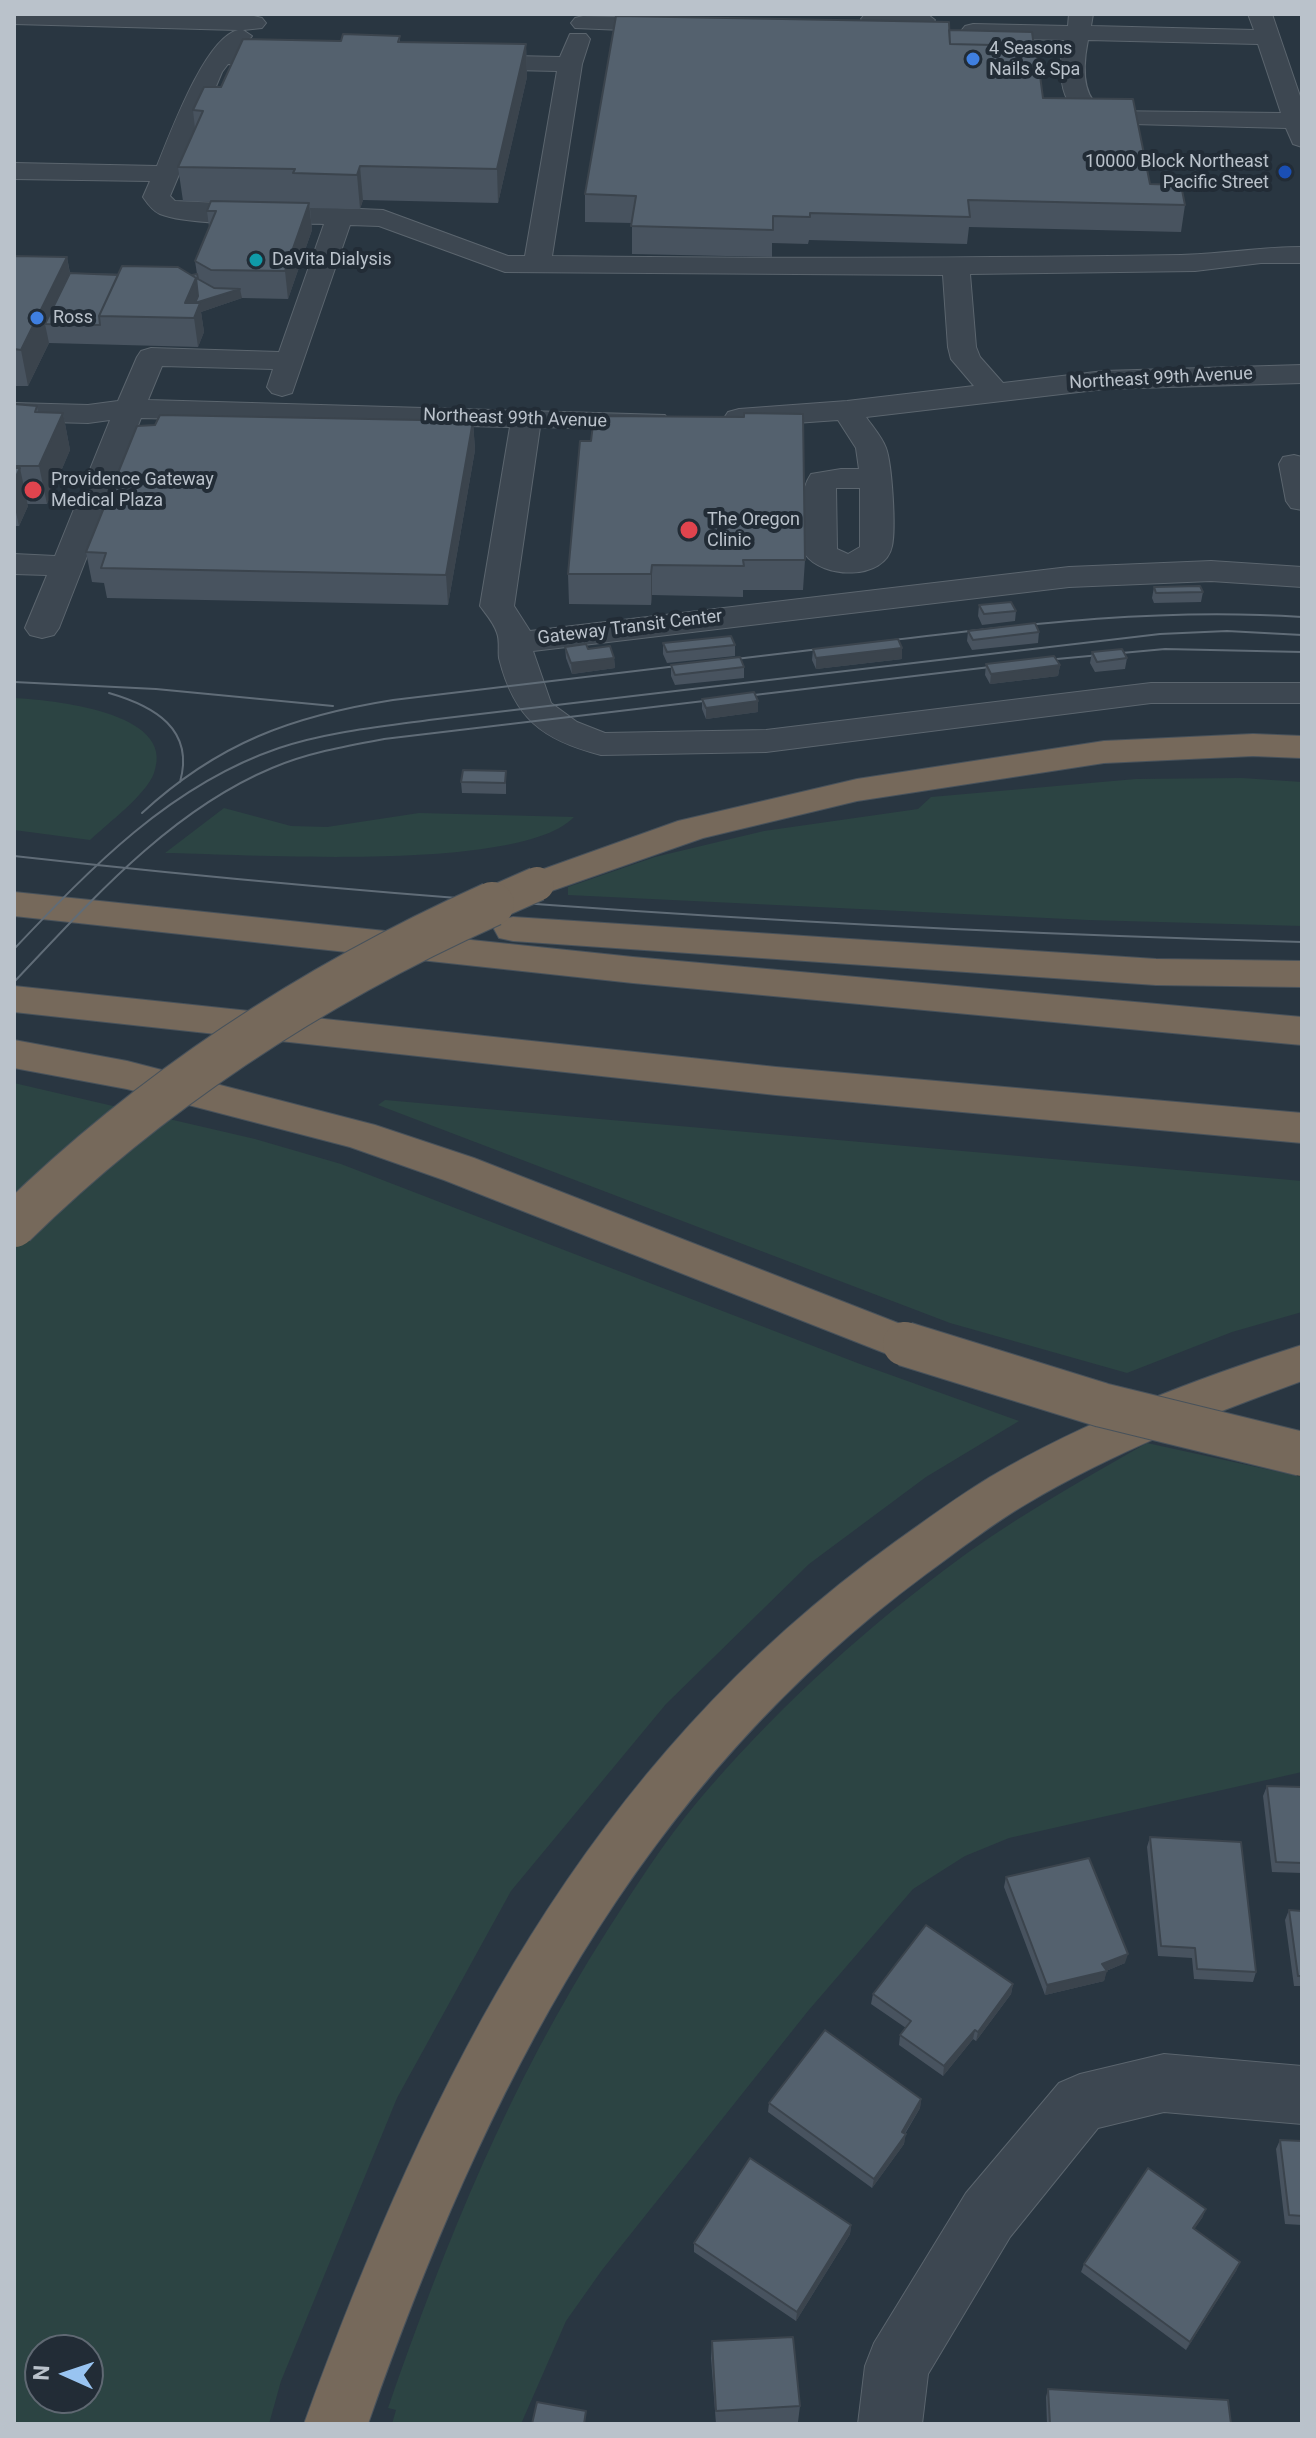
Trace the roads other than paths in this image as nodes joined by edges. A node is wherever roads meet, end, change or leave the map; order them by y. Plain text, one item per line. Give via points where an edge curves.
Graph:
1 (586, 16) edge
2 (14, 17) edge
3 (873, 17) edge
4 (265, 18) edge
5 (933, 24) edge
6 (1079, 24) edge
7 (699, 25) edge
8 (1264, 26) edge
9 (848, 29) edge
10 (218, 57) junction
11 (323, 59) edge
12 (441, 62) edge
13 (570, 64) junction
14 (1299, 130) edge
15 (14, 171) edge
16 (166, 174) junction
17 (340, 215) junction
18 (1302, 255) edge
19 (537, 264) junction
20 (956, 265) junction
21 (291, 361) junction
22 (1302, 374) edge
23 (995, 392) junction
24 (130, 409) junction
25 (847, 410) junction
26 (14, 412) edge
27 (274, 413) junction
28 (706, 419) edge
29 (526, 420) junction
30 (675, 421) edge
31 (876, 479) junction
32 (14, 564) edge
33 (65, 566) junction
34 (1302, 577) edge
35 (42, 628) dead end
36 (513, 635) junction
37 (1302, 693) edge
38 (1302, 747) edge
39 (1302, 764) edge
40 (1014, 765) junction
41 (14, 904) edge
42 (315, 938) junction
43 (1302, 974) edge
44 (14, 999) edge
45 (1302, 1031) edge
46 (14, 1054) edge
47 (1302, 1128) edge
48 (14, 1225) edge
49 (1302, 1363) edge
50 (1302, 1454) edge
51 (1302, 2095) edge
52 (336, 2424) edge
53 (890, 2424) edge

1 - 7 street
1 - 13 street
2 - 4 street
3 - 5 street
4 - 10 street
5 - 6 street
5 - 9 street
6 - 8 street
6 - 14 street via 1073,67 1081,104 1090,113
8 - 14 street
10 - 11 street
10 - 16 street
12 - 13 street
13 - 19 street
15 - 16 street
16 - 17 street via 156,197 176,211
17 - 19 street via 383,218 495,262
17 - 21 street
18 - 20 street via 1195,263
19 - 20 street
20 - 23 street via 962,347
21 - 24 street via 151,357
21 - 27 street
22 - 23 street, Northeast 99th Avenue via 1119,379
23 - 25 street, Northeast 99th Avenue
24 - 26 street, Northeast 99th Avenue
24 - 27 street, Northeast 99th Avenue
24 - 33 street via 110,496
25 - 28 street, Northeast 99th Avenue
25 - 31 street via 871,448
27 - 29 street, Northeast 99th Avenue
29 - 30 street, Northeast 99th Avenue
29 - 36 street via 496,592 497,606
31 - 31 street via 822,481 821,554 832,561 847,565 869,557 876,548
32 - 33 street
33 - 35 street
34 - 36 street, Gateway Transit Center via 1211,571 1069,577
36 - 37 street, Gateway Transit Center via 523,684 535,708 564,730 601,744 766,741 1151,693
38 - 40 highway via 1149,749
39 - 40 highway
40 - 48 highway, bridge via 857,790 691,829 537,884 395,950 241,1041 96,1149
41 - 42 highway
42 - 43 highway via 494,927 1156,972
42 - 45 highway
44 - 47 highway via 776,1081
46 - 50 highway, bridge via 127,1075 360,1135 905,1344 1113,1410
49 - 52 highway via 1131,1426 1010,1489 836,1613 701,1749 587,1891 507,2024 444,2150 365,2339
51 - 53 street via 1164,2083 1080,2103 988,2215 897,2366

